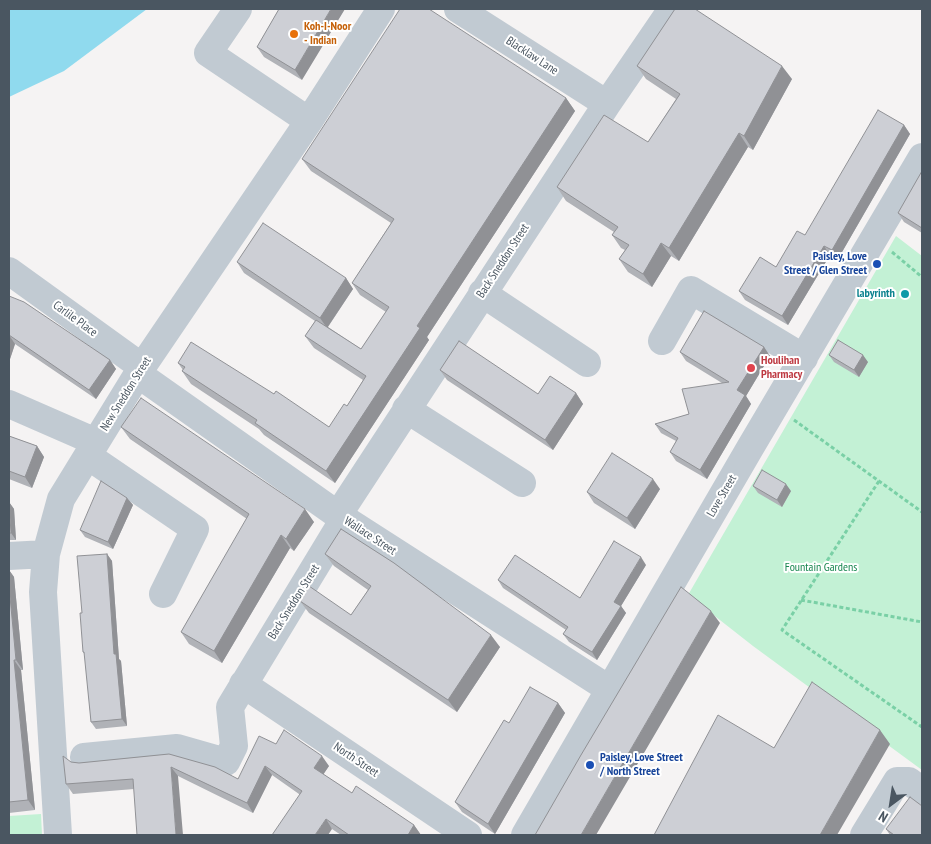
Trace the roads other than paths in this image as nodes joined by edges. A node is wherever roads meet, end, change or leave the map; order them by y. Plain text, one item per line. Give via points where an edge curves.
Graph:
1 (238, 9) edge
2 (381, 9) edge
3 (458, 9) edge
4 (672, 9) edge
5 (607, 104) junction
6 (309, 121) junction
7 (922, 157) edge
8 (9, 271) edge
9 (482, 293) junction
10 (662, 341) dead end
11 (804, 358) junction
12 (587, 363) dead end
13 (140, 370) junction
14 (9, 404) edge
15 (406, 409) junction
16 (92, 449) junction
17 (522, 483) dead end
18 (341, 517) junction
19 (46, 554) junction
20 (9, 556) edge
21 (163, 594) dead end
22 (243, 684) junction
23 (609, 689) junction
24 (84, 757) dead end
25 (922, 791) edge
26 (58, 835) edge
27 (468, 835) edge
28 (525, 835) edge
29 (864, 835) edge

1 - 6 street via 208,53
2 - 6 street, New Sneddon Street
3 - 5 street, Blacklaw Lane
4 - 5 street, Back Sneddon Street
5 - 9 street, Back Sneddon Street
6 - 13 street, New Sneddon Street
7 - 11 street, Love Street
8 - 13 street, Carlile Place
9 - 12 street
9 - 15 street, Back Sneddon Street
10 - 11 street via 691,290
11 - 23 street, Love Street
13 - 16 street, New Sneddon Street
13 - 18 street, Wallace Street
14 - 16 street
15 - 17 street
15 - 18 street, Back Sneddon Street
16 - 19 street, New Sneddon Street via 61,499
16 - 21 street via 195,529
18 - 22 street, Back Sneddon Street
18 - 23 street, Wallace Street
19 - 20 street
19 - 26 street, New Sneddon Street via 43,592
22 - 24 street, Back Sneddon Street via 230,707 234,746 226,762 177,748
22 - 27 street, North Street
23 - 28 street, Love Street
25 - 29 street via 909,781 897,781

